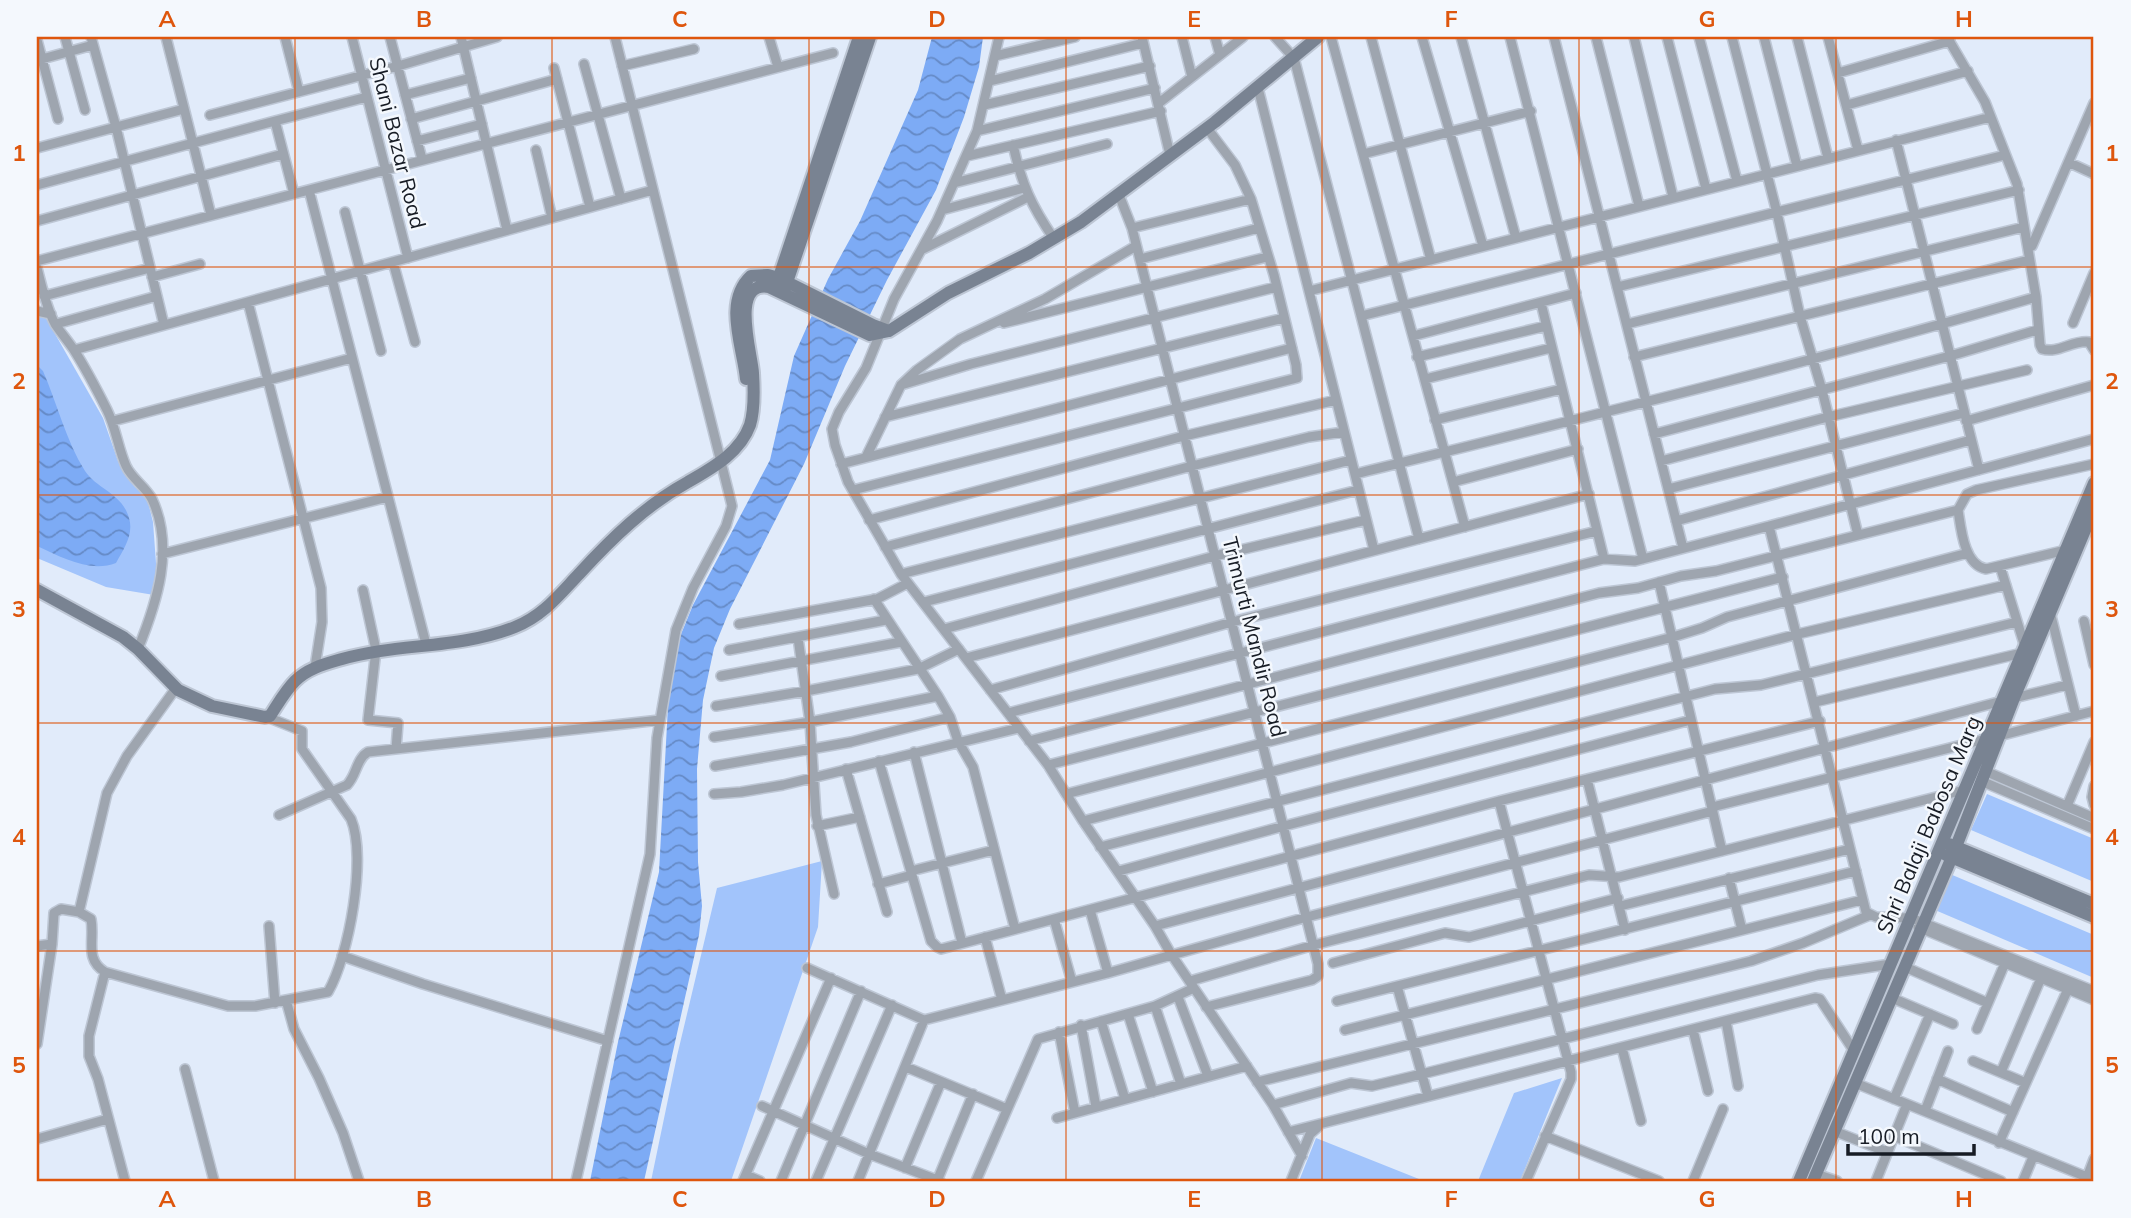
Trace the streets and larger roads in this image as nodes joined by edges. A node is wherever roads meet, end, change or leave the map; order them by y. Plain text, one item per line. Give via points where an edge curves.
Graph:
1 (65, 37) edge
2 (166, 37) edge
3 (285, 37) edge
4 (352, 37) edge
5 (390, 37) edge
6 (498, 37) edge
7 (615, 37) edge
8 (769, 37) edge
9 (859, 37) edge
10 (870, 37) edge
11 (999, 37) edge
12 (1075, 37) edge
13 (1182, 37) edge
14 (1215, 37) edge
15 (1243, 37) edge
16 (1275, 37) edge
17 (1318, 37) edge
18 (1331, 37) edge
19 (1371, 37) edge
20 (1422, 37) edge
21 (1461, 37) edge
22 (1510, 37) edge
23 (1554, 37) edge
24 (1596, 37) edge
25 (1634, 37) edge
26 (1667, 37) edge
27 (1699, 37) edge
28 (1732, 37) edge
29 (1764, 37) edge
30 (1797, 37) edge
31 (1828, 37) edge
32 (1949, 39) edge
33 (37, 40) edge
34 (1143, 40) edge
35 (92, 41) edge
36 (462, 41) edge
37 (694, 49) dead end
38 (69, 52) junction
39 (834, 53) dead end
40 (1220, 55) junction
41 (995, 56) junction
42 (1293, 58) junction
43 (42, 59) junction
44 (584, 64) dead end
45 (398, 66) junction
46 (622, 66) junction
47 (1150, 66) junction
48 (778, 67) junction
49 (554, 68) dead end
50 (1968, 71) junction
51 (1838, 73) junction
52 (362, 75) junction
53 (1192, 77) junction
54 (471, 78) junction
55 (557, 79) junction
56 (990, 81) junction
57 (1155, 88) junction
58 (1258, 88) junction
59 (299, 92) junction
60 (405, 95) junction
61 (367, 97) junction
62 (476, 101) junction
63 (2094, 103) edge
64 (632, 104) junction
65 (984, 105) junction
66 (1847, 105) junction
67 (1160, 107) junction
68 (184, 109) junction
69 (85, 110) dead end
70 (1531, 111) junction
71 (597, 113) junction
72 (210, 115) dead end
73 (1991, 117) junction
74 (58, 119) dead end
75 (411, 119) junction
76 (275, 121) junction
77 (568, 122) junction
78 (1486, 123) junction
79 (482, 124) junction
80 (116, 127) junction
81 (1207, 128) junction
82 (977, 131) junction
83 (1450, 132) junction
84 (1896, 140) junction
85 (417, 141) junction
86 (486, 142) junction
87 (192, 143) junction
88 (1107, 144) dead end
89 (1401, 144) junction
90 (1013, 145) junction
91 (37, 148) edge
92 (536, 150) dead end
93 (1858, 150) junction
94 (283, 154) junction
95 (1363, 154) junction
96 (1170, 155) junction
97 (2005, 155) junction
98 (967, 156) junction
99 (1828, 158) junction
100 (422, 159) junction
101 (124, 161) junction
102 (2070, 163) junction
103 (1797, 166) junction
104 (1018, 167) junction
105 (386, 169) junction
106 (1767, 174) junction
107 (2094, 174) edge
108 (201, 176) junction
109 (1907, 180) junction
110 (1737, 181) junction
111 (954, 183) junction
112 (37, 185) edge
113 (1706, 189) junction
114 (309, 190) junction
115 (653, 190) junction
116 (2019, 190) junction
117 (1026, 193) junction
118 (133, 194) junction
119 (294, 194) junction
120 (1119, 195) junction
121 (1673, 197) junction
122 (621, 199) junction
123 (1251, 199) junction
124 (1639, 206) junction
125 (590, 207) junction
126 (942, 210) junction
127 (345, 212) dead end
128 (1777, 213) junction
129 (1916, 214) junction
130 (211, 215) junction
131 (1599, 217) junction
132 (552, 218) junction
133 (37, 221) edge
134 (1559, 227) junction
135 (2024, 227) junction
136 (1132, 228) junction
137 (1259, 228) junction
138 (506, 230) junction
139 (142, 233) junction
140 (1516, 238) junction
141 (1054, 239) junction
142 (1784, 245) junction
143 (1136, 246) junction
144 (1483, 246) junction
145 (2032, 246) dead end
146 (922, 249) junction
147 (1924, 251) junction
148 (1609, 255) junction
149 (1267, 257) junction
150 (408, 258) junction
151 (1140, 259) junction
152 (1431, 260) junction
153 (2029, 260) junction
154 (37, 261) edge
155 (393, 262) junction
156 (200, 264) dead end
157 (1569, 265) junction
158 (37, 268) edge
159 (1394, 269) junction
160 (360, 271) junction
161 (151, 272) junction
162 (2094, 273) edge
163 (332, 279) junction
164 (1352, 280) junction
165 (1792, 282) junction
166 (1932, 283) junction
167 (781, 286) junction
168 (1276, 287) junction
169 (1617, 287) junction
170 (1147, 288) junction
171 (1309, 291) junction
172 (1576, 293) junction
173 (44, 296) junction
174 (157, 296) junction
175 (2036, 297) junction
176 (248, 302) junction
177 (1541, 303) junction
178 (1404, 305) junction
179 (37, 311) edge
180 (51, 314) junction
181 (1361, 316) junction
182 (1800, 316) junction
183 (1284, 318) junction
184 (1155, 319) junction
185 (2073, 323) dead end
186 (56, 324) junction
187 (1627, 324) junction
188 (164, 325) junction
189 (1942, 325) junction
190 (1546, 326) junction
191 (979, 329) junction
192 (2037, 330) junction
193 (879, 331) junction
194 (1413, 336) junction
195 (415, 342) dead end
196 (1162, 348) junction
197 (1292, 348) junction
198 (1551, 348) junction
199 (74, 350) junction
200 (2094, 350) edge
201 (381, 351) dead end
202 (1950, 356) junction
203 (1418, 357) junction
204 (1634, 357) junction
205 (352, 358) junction
206 (1812, 359) junction
207 (2027, 370) dead end
208 (268, 379) junction
209 (1170, 379) junction
210 (1425, 379) junction
211 (901, 385) junction
212 (2094, 385) edge
213 (1958, 386) junction
214 (1562, 390) junction
215 (1822, 390) junction
216 (1336, 400) junction
217 (1646, 403) junction
218 (1178, 410) junction
219 (1606, 412) junction
220 (885, 417) junction
221 (1828, 417) junction
222 (1965, 417) junction
223 (1435, 419) junction
224 (113, 421) junction
225 (1570, 421) junction
226 (1344, 432) junction
227 (1654, 434) junction
228 (1184, 436) junction
229 (2094, 439) edge
230 (1971, 440) junction
231 (1835, 446) junction
232 (1578, 449) junction
233 (1444, 452) junction
234 (866, 457) junction
235 (1351, 460) junction
236 (1661, 461) junction
237 (721, 462) junction
238 (1400, 463) junction
239 (841, 464) junction
240 (2094, 464) edge
241 (1192, 466) junction
242 (1979, 470) junction
243 (1354, 474) junction
244 (1843, 476) junction
245 (1453, 482) junction
246 (2094, 483) edge
247 (1668, 489) junction
248 (853, 490) junction
249 (1358, 490) junction
250 (1589, 494) junction
251 (388, 498) junction
252 (1200, 498) junction
253 (1850, 504) junction
254 (2094, 509) edge
255 (1958, 510) junction
256 (305, 518) junction
257 (869, 520) junction
258 (1366, 520) junction
259 (1676, 521) junction
260 (1769, 526) junction
261 (1208, 527) junction
262 (1465, 527) junction
263 (1597, 531) junction
264 (1858, 535) junction
265 (1419, 538) junction
266 (885, 547) junction
267 (1683, 548) junction
268 (2066, 550) junction
269 (1374, 551) junction
270 (1968, 553) junction
271 (162, 554) junction
272 (1777, 555) junction
273 (1215, 556) junction
274 (1604, 559) junction
275 (1643, 559) junction
276 (2000, 566) junction
277 (901, 574) junction
278 (1783, 577) junction
279 (1659, 582) junction
280 (908, 583) junction
281 (2006, 584) junction
282 (37, 590) edge
283 (363, 590) dead end
284 (1224, 590) junction
285 (874, 599) junction
286 (1788, 600) junction
287 (924, 602) junction
288 (1666, 607) junction
289 (2050, 612) junction
290 (886, 620) junction
291 (2084, 621) dead end
292 (1232, 622) junction
293 (2017, 622) junction
294 (739, 624) dead end
295 (944, 629) junction
296 (1798, 634) junction
297 (1673, 636) junction
298 (798, 638) junction
299 (901, 642) junction
300 (426, 645) junction
301 (138, 649) junction
302 (959, 649) junction
303 (376, 650) junction
304 (729, 650) dead end
305 (2024, 650) junction
306 (1240, 652) junction
307 (965, 658) junction
308 (802, 661) junction
309 (2094, 665) edge
310 (1681, 666) junction
311 (315, 667) junction
312 (918, 668) junction
313 (1807, 674) junction
314 (721, 676) dead end
315 (1247, 682) junction
316 (2067, 685) junction
317 (176, 688) junction
318 (990, 690) junction
319 (806, 691) junction
320 (938, 696) junction
321 (1686, 697) junction
322 (2008, 700) junction
323 (1815, 702) junction
324 (716, 706) dead end
325 (2094, 711) edge
326 (1008, 713) junction
327 (1255, 713) junction
328 (2076, 716) junction
329 (267, 717) junction
330 (950, 717) junction
331 (660, 720) junction
332 (1691, 720) junction
333 (1820, 721) junction
334 (810, 722) junction
335 (1020, 727) junction
336 (714, 737) dead end
337 (1992, 738) junction
338 (958, 741) junction
339 (1030, 741) junction
340 (2094, 742) edge
341 (1263, 744) junction
342 (1826, 747) junction
343 (396, 749) junction
344 (812, 750) junction
345 (914, 752) junction
346 (1699, 753) junction
347 (879, 761) junction
348 (1048, 765) junction
349 (715, 766) dead end
350 (846, 769) junction
351 (1270, 772) junction
352 (1833, 776) junction
353 (1983, 776) junction
354 (814, 778) junction
355 (1587, 779) junction
356 (1705, 780) junction
357 (2094, 786) edge
358 (1964, 790) junction
359 (331, 793) junction
360 (714, 794) dead end
361 (1066, 794) junction
362 (1278, 801) junction
363 (1499, 801) junction
364 (2094, 805) edge
365 (2067, 806) junction
366 (1594, 808) junction
367 (1713, 809) junction
368 (279, 815) dead end
369 (860, 817) junction
370 (2094, 818) edge
371 (1844, 820) junction
372 (1083, 821) junction
373 (1284, 825) junction
374 (817, 826) junction
375 (2094, 829) edge
376 (1508, 831) junction
377 (1602, 840) junction
378 (1100, 846) junction
379 (1940, 847) junction
380 (1850, 849) junction
381 (994, 850) junction
382 (1723, 851) junction
383 (1954, 852) junction
384 (1292, 855) junction
385 (943, 863) junction
386 (1516, 863) junction
387 (1119, 871) junction
388 (1856, 871) junction
389 (912, 873) junction
390 (1612, 877) junction
391 (1729, 878) junction
392 (878, 884) junction
393 (1299, 887) junction
394 (1524, 891) junction
395 (834, 894) dead end
396 (1136, 898) junction
397 (1862, 900) junction
398 (1619, 902) junction
399 (1735, 902) junction
400 (2094, 904) edge
401 (1090, 910) junction
402 (79, 912) junction
403 (887, 912) dead end
404 (1870, 915) junction
405 (1307, 917) junction
406 (2094, 917) edge
407 (1054, 919) junction
408 (1908, 920) junction
409 (1532, 921) junction
410 (269, 926) dead end
411 (1156, 926) junction
412 (1923, 926) junction
413 (1015, 929) junction
414 (1625, 930) junction
415 (1742, 930) junction
416 (985, 936) junction
417 (962, 943) junction
418 (52, 944) junction
419 (1314, 945) junction
420 (37, 946) edge
421 (1540, 952) junction
422 (1171, 954) junction
423 (341, 956) junction
424 (1333, 963) dead end
425 (2005, 963) junction
426 (1891, 964) junction
427 (1905, 967) junction
428 (807, 968) dead end
429 (105, 972) junction
430 (1108, 973) junction
431 (831, 978) junction
432 (2040, 978) junction
433 (1548, 981) junction
434 (1072, 982) junction
435 (1192, 984) junction
436 (1397, 985) junction
437 (2068, 989) junction
438 (2094, 990) edge
439 (861, 991) junction
440 (1178, 997) junction
441 (1892, 998) junction
442 (286, 1000) junction
443 (1002, 1000) junction
444 (2094, 1000) edge
445 (1337, 1001) dead end
446 (275, 1003) junction
447 (1988, 1003) junction
448 (892, 1005) junction
449 (1155, 1006) junction
450 (1206, 1007) junction
451 (1556, 1010) junction
452 (1128, 1014) junction
453 (1930, 1014) junction
454 (1405, 1015) junction
455 (924, 1020) junction
456 (1101, 1021) junction
457 (1726, 1021) junction
458 (1953, 1024) dead end
459 (1081, 1026) junction
460 (1977, 1029) dead end
461 (1345, 1030) dead end
462 (1693, 1030) junction
463 (1059, 1032) junction
464 (1564, 1040) junction
465 (608, 1041) junction
466 (37, 1044) edge
467 (1413, 1045) junction
468 (1622, 1048) junction
469 (1854, 1051) junction
470 (1948, 1051) dead end
471 (1973, 1061) dead end
472 (1569, 1062) junction
473 (1247, 1066) junction
474 (906, 1067) junction
475 (185, 1069) dead end
476 (2001, 1073) junction
477 (1422, 1074) junction
478 (1208, 1076) junction
479 (1937, 1079) junction
480 (942, 1082) junction
481 (1257, 1082) junction
482 (1855, 1083) junction
483 (2026, 1083) junction
484 (1181, 1084) junction
485 (1738, 1086) dead end
486 (1708, 1091) dead end
487 (1153, 1092) junction
488 (973, 1094) junction
489 (1428, 1096) junction
490 (1894, 1098) junction
491 (1125, 1099) junction
492 (1907, 1104) junction
493 (1273, 1105) junction
494 (762, 1106) dead end
495 (1096, 1107) junction
496 (1007, 1109) junction
497 (1723, 1109) dead end
498 (773, 1111) junction
499 (1924, 1111) junction
500 (2013, 1112) junction
501 (1075, 1113) junction
502 (1057, 1118) dead end
503 (108, 1119) junction
504 (1642, 1121) dead end
505 (804, 1126) junction
506 (1319, 1126) junction
507 (1834, 1131) junction
508 (1288, 1132) junction
509 (1545, 1136) junction
510 (1894, 1136) junction
511 (37, 1139) edge
512 (834, 1139) junction
513 (1999, 1143) junction
514 (1887, 1152) junction
515 (869, 1154) junction
516 (1302, 1156) junction
517 (2033, 1157) junction
518 (2094, 1160) edge
519 (905, 1168) junction
520 (1814, 1177) edge
521 (745, 1178) edge
522 (2086, 1179) edge
523 (125, 1181) edge
524 (214, 1181) edge
525 (359, 1181) edge
526 (576, 1181) edge
527 (760, 1181) edge
528 (781, 1181) edge
529 (816, 1181) edge
530 (858, 1181) edge
531 (938, 1181) edge
532 (976, 1181) edge
533 (1291, 1181) edge
534 (1526, 1181) edge
535 (1659, 1181) edge
536 (1693, 1181) edge
537 (1799, 1181) edge
538 (1836, 1181) edge
539 (1876, 1181) edge
540 (2001, 1181) edge
541 (2023, 1181) edge

1 - 38 street
2 - 68 street
3 - 59 street
4 - 52 street, Shani Bazar Road
5 - 45 street
6 - 36 street
7 - 46 street
8 - 48 street
9 - 167 street
10 - 167 street
11 - 41 street
12 - 41 street
13 - 53 street
14 - 40 street
15 - 40 street
16 - 42 street
17 - 42 street
18 - 95 street
19 - 89 street
20 - 83 street
21 - 78 street
22 - 70 street
23 - 131 street
24 - 124 street
25 - 121 street
26 - 113 street
27 - 110 street
28 - 106 street
29 - 103 street
30 - 99 street
31 - 51 street
32 - 50 street
32 - 51 street
33 - 43 street
34 - 47 street
34 - 56 street
35 - 38 street
35 - 80 street
36 - 45 street
36 - 54 street
37 - 46 street
38 - 43 street
38 - 69 street
39 - 48 street
40 - 53 street
41 - 56 street
42 - 58 street
42 - 164 street
43 - 74 street
44 - 71 street
45 - 52 street
45 - 60 street
46 - 64 street
47 - 57 street
47 - 65 street
48 - 64 street
49 - 55 street
50 - 66 street
50 - 73 street
51 - 66 street
52 - 59 street
52 - 61 street, Shani Bazar Road
53 - 67 street
54 - 60 street
54 - 62 street
55 - 62 street
55 - 77 street
56 - 65 street
57 - 67 street
57 - 82 street
58 - 81 street
58 - 171 street
59 - 72 street
60 - 75 street
61 - 76 street
61 - 105 street, Shani Bazar Road
62 - 75 street
62 - 79 street
63 - 102 street
64 - 71 street
64 - 115 street
65 - 82 street
66 - 93 street
67 - 90 street
67 - 96 street
68 - 80 street
68 - 87 street
70 - 78 street
70 - 134 street
71 - 77 street
71 - 122 street
73 - 84 street
73 - 97 street
75 - 85 street
76 - 87 street
76 - 94 street
77 - 86 street
77 - 125 street
78 - 83 street
78 - 140 street
79 - 85 street
79 - 86 street
80 - 91 street
80 - 101 street
81 - 96 street
81 - 123 street via 1235,165
82 - 98 street
83 - 89 street
83 - 144 street
84 - 93 street
84 - 109 street
85 - 100 street
86 - 100 street
86 - 138 street
87 - 101 street
87 - 108 street
88 - 104 street
89 - 95 street
89 - 152 street
90 - 98 street
90 - 104 street
92 - 132 street
93 - 99 street
94 - 108 street
94 - 119 street
95 - 159 street
96 - 120 street
97 - 109 street
97 - 116 street
98 - 111 street
99 - 103 street
100 - 105 street
101 - 112 street
101 - 118 street
102 - 107 street
102 - 145 street
103 - 106 street
104 - 111 street
104 - 117 street
105 - 114 street
105 - 150 street, Shani Bazar Road
106 - 110 street
106 - 128 street
108 - 118 street
108 - 130 street
109 - 128 street
109 - 129 street
110 - 113 street
111 - 126 street
113 - 121 street
114 - 119 street
114 - 163 street
115 - 122 street
115 - 237 street
116 - 129 street
116 - 135 street
117 - 126 street
117 - 141 street
117 - 146 street
118 - 133 street
118 - 139 street
119 - 130 street
120 - 136 street, Trimurti Mandir Road
120 - 141 street
121 - 124 street
122 - 125 street
123 - 136 street
123 - 137 street
124 - 131 street
125 - 132 street
126 - 146 street
127 - 160 street
128 - 142 street
128 - 148 street
129 - 142 street
129 - 147 street
130 - 139 street
131 - 134 street
131 - 148 street
132 - 138 street
134 - 140 street
134 - 157 street
135 - 147 street
135 - 153 street
136 - 143 street, Trimurti Mandir Road
137 - 149 street
137 - 151 street
138 - 150 street
139 - 154 street
139 - 161 street
140 - 144 street
141 - 193 street
142 - 165 street
142 - 169 street
143 - 151 street, Trimurti Mandir Road
143 - 191 street via 1045,299
144 - 152 street
146 - 193 street
147 - 165 street
147 - 166 street
148 - 157 street
148 - 169 street
149 - 168 street
149 - 170 street
150 - 155 street
151 - 170 street, Trimurti Mandir Road
152 - 159 street
153 - 166 street
153 - 175 street
155 - 160 street
155 - 195 street
156 - 161 street
157 - 172 street
157 - 178 street
158 - 173 street
159 - 164 street
159 - 178 street
160 - 163 street
160 - 201 street
161 - 173 street
161 - 174 street
162 - 185 street
163 - 176 street
163 - 205 street
164 - 171 street
164 - 181 street
165 - 182 street
165 - 187 street
166 - 182 street
166 - 189 street
167 - 193 street
167 - 237 street via 754,290 747,303 745,324 754,397 749,428
168 - 183 street
168 - 184 street
169 - 187 street
170 - 184 street, Trimurti Mandir Road
170 - 191 street
171 - 216 street
172 - 177 street
172 - 219 street
173 - 180 street
174 - 186 street
174 - 188 street
175 - 189 street
175 - 192 street
176 - 188 street
176 - 208 street
177 - 190 street
177 - 194 street
178 - 181 street
178 - 194 street
179 - 180 street
180 - 186 street
181 - 238 street
182 - 204 street
182 - 206 street
183 - 196 street
183 - 197 street
184 - 196 street, Trimurti Mandir Road
184 - 211 street
186 - 199 street
187 - 204 street
188 - 199 street
189 - 202 street
189 - 206 street
190 - 198 street
190 - 203 street
191 - 211 street
192 - 200 street via 2040,345 2047,351 2082,341
192 - 202 street
193 - 239 street via 866,368 832,429
194 - 203 street
196 - 209 street, Trimurti Mandir Road
196 - 220 street
197 - 209 street
197 - 218 street via 1297,378
198 - 210 street
198 - 214 street
199 - 224 street
202 - 213 street
202 - 215 street
203 - 210 street
204 - 217 street
205 - 208 street
205 - 251 street
206 - 215 street
206 - 217 street
207 - 213 street
208 - 224 street
208 - 256 street
209 - 218 street, Trimurti Mandir Road
209 - 234 street
210 - 223 street
211 - 220 street
212 - 222 street
213 - 221 street
213 - 222 street
214 - 223 street
214 - 225 street
215 - 221 street
215 - 227 street
216 - 226 street
216 - 228 street
217 - 219 street
217 - 227 street
218 - 228 street, Trimurti Mandir Road
218 - 248 street
219 - 225 street
219 - 275 street
220 - 234 street
221 - 231 street
221 - 236 street
222 - 230 street
222 - 231 street
223 - 233 street
224 - 271 street via 127,468 152,500
225 - 232 street
225 - 233 street
226 - 235 street
226 - 241 street
227 - 236 street
228 - 241 street, Trimurti Mandir Road
228 - 257 street
229 - 242 street
230 - 242 street
230 - 244 street
231 - 244 street
231 - 247 street
232 - 245 street
232 - 250 street
233 - 238 street
233 - 245 street
234 - 239 street
235 - 243 street
235 - 252 street
236 - 247 street
237 - 300 street via 649,505 550,606 530,620 493,634
237 - 331 street via 731,515 682,610
238 - 243 street
238 - 265 street
239 - 248 street
240 - 255 street via 1967,494
241 - 252 street, Trimurti Mandir Road
241 - 266 street
242 - 253 street
243 - 249 street
244 - 253 street
244 - 259 street
245 - 262 street
246 - 268 street, Shri Balaji Babosa Marg
247 - 259 street
248 - 257 street
249 - 258 street
249 - 261 street
250 - 262 street
250 - 263 street
251 - 256 street
251 - 300 street
252 - 261 street, Trimurti Mandir Road
252 - 277 street
253 - 260 street
253 - 264 street
254 - 289 street, Shri Balaji Babosa Marg
255 - 264 street
255 - 270 street
256 - 271 street
256 - 311 street via 323,606
257 - 266 street
258 - 269 street
258 - 273 street
259 - 267 street
260 - 267 street
260 - 272 street
261 - 273 street, Trimurti Mandir Road
261 - 287 street
262 - 265 street
263 - 274 street
263 - 292 street
264 - 272 street
265 - 269 street
266 - 277 street
267 - 275 street
268 - 276 street
268 - 305 street, Shri Balaji Babosa Marg
269 - 284 street
270 - 276 street via 1978,568
270 - 286 street
271 - 301 street via 161,582
272 - 278 street
272 - 279 street
273 - 284 street, Trimurti Mandir Road
273 - 295 street
274 - 275 street
274 - 306 street
276 - 281 street
277 - 280 street
278 - 286 street
278 - 288 street
279 - 288 street
279 - 315 street
280 - 285 street
280 - 287 street
281 - 293 street
281 - 296 street
282 - 301 street
283 - 303 street
284 - 292 street, Trimurti Mandir Road
284 - 307 street
285 - 290 street
285 - 294 street
286 - 296 street
286 - 297 street
287 - 295 street
288 - 297 street
288 - 327 street
289 - 316 street
289 - 322 street, Shri Balaji Babosa Marg
290 - 298 street
290 - 299 street
291 - 309 street
292 - 306 street, Trimurti Mandir Road
292 - 318 street
293 - 305 street
293 - 313 street
295 - 302 street
296 - 310 street
296 - 313 street
297 - 310 street
297 - 341 street
298 - 304 street
298 - 308 street
299 - 308 street
299 - 312 street
300 - 303 street
301 - 317 street
302 - 307 street
302 - 312 street
303 - 311 street
303 - 343 street via 368,720 398,723
305 - 322 street, Shri Balaji Babosa Marg
305 - 323 street
306 - 315 street, Trimurti Mandir Road
306 - 326 street
307 - 318 street
308 - 314 street
308 - 319 street
310 - 321 street
310 - 351 street
311 - 329 street via 293,683
312 - 319 street
312 - 320 street
313 - 321 street
313 - 323 street
315 - 327 street, Trimurti Mandir Road
315 - 339 street
316 - 322 street
316 - 328 street
317 - 329 street via 212,706
317 - 402 street via 127,756 107,793
318 - 326 street
319 - 324 street
319 - 334 street
320 - 330 street
320 - 334 street
321 - 332 street
321 - 362 street
322 - 337 street, Shri Balaji Babosa Marg
322 - 342 street
323 - 333 street
325 - 328 street
326 - 335 street
327 - 341 street, Trimurti Mandir Road
327 - 348 street
328 - 337 street
329 - 359 street via 302,731 302,749
330 - 338 street
330 - 344 street
331 - 343 street
331 - 465 street via 650,854
332 - 346 street
332 - 373 street
333 - 342 street
333 - 346 street
334 - 336 street
334 - 344 street
335 - 338 street
335 - 339 street
337 - 352 street
337 - 353 street, Shri Balaji Babosa Marg
337 - 358 street, Shri Balaji Babosa Marg
338 - 345 street
338 - 381 street via 977,778
339 - 348 street
340 - 365 street
341 - 351 street, Trimurti Mandir Road
341 - 361 street
342 - 352 street
342 - 356 street
343 - 359 street via 363,754 351,782
344 - 349 street
344 - 354 street
345 - 347 street
345 - 385 street
346 - 355 street
346 - 356 street
347 - 350 street
347 - 389 street
348 - 361 street
350 - 354 street
350 - 369 street
351 - 362 street, Trimurti Mandir Road
351 - 372 street
352 - 367 street
352 - 371 street
353 - 365 street
353 - 375 street
353 - 383 street, Shri Balaji Babosa Marg
354 - 360 street
354 - 374 street
355 - 363 street
355 - 366 street
356 - 366 street
356 - 367 street
357 - 364 street
358 - 371 street
358 - 379 street, Shri Balaji Babosa Marg
359 - 368 street
359 - 423 street via 351,819 358,845 355,896
361 - 372 street
362 - 373 street, Trimurti Mandir Road
362 - 378 street
363 - 376 street
363 - 384 street
365 - 370 street
366 - 376 street
366 - 377 street
367 - 377 street
367 - 382 street
369 - 374 street
369 - 392 street
371 - 380 street
371 - 382 street
372 - 378 street
373 - 384 street, Trimurti Mandir Road
373 - 387 street
374 - 395 street
376 - 386 street
376 - 393 street
377 - 386 street
377 - 390 street
378 - 387 street
379 - 383 street
379 - 408 street, Shri Balaji Babosa Marg
380 - 388 street
380 - 391 street
381 - 385 street
381 - 413 street
382 - 390 street
383 - 400 street
383 - 406 street
383 - 412 street, Shri Balaji Babosa Marg
384 - 393 street, Trimurti Mandir Road
384 - 396 street
385 - 389 street
385 - 417 street
386 - 394 street
386 - 405 street
387 - 396 street
388 - 397 street
388 - 399 street
389 - 392 street
389 - 417 street via 934,944 941,949
390 - 394 street via 1597,873
390 - 398 street
391 - 398 street
391 - 399 street
392 - 403 street
393 - 405 street, Trimurti Mandir Road
393 - 411 street
394 - 409 street
394 - 419 street
396 - 401 street
396 - 411 street
397 - 404 street
397 - 415 street
398 - 409 street
398 - 414 street
399 - 414 street
399 - 415 street
401 - 407 street
401 - 430 street
402 - 418 street via 55,910
402 - 429 street via 92,919 91,956
404 - 408 street
404 - 451 street via 1751,961
405 - 419 street, Trimurti Mandir Road
405 - 422 street
407 - 413 street
407 - 434 street
408 - 412 street
408 - 426 street, Shri Balaji Babosa Marg
409 - 421 street
409 - 424 street via 1469,937 1445,933
410 - 446 street
411 - 422 street
412 - 425 street
412 - 427 street, Shri Balaji Babosa Marg
412 - 438 street
413 - 416 street
414 - 421 street
415 - 433 street
416 - 417 street
416 - 443 street
418 - 420 street
418 - 466 street
419 - 435 street
419 - 450 street, Trimurti Mandir Road via 1317,979
421 - 433 street
421 - 436 street
422 - 430 street
422 - 435 street
423 - 442 street via 328,992
423 - 465 street
425 - 432 street
425 - 447 street
426 - 464 street via 1818,975
426 - 469 street, Shri Balaji Babosa Marg
427 - 441 street, Shri Balaji Babosa Marg
427 - 447 street
428 - 431 street
429 - 446 street via 228,1006
429 - 503 street via 88,1050
430 - 434 street
431 - 439 street
431 - 498 street
432 - 437 street
432 - 476 street
433 - 451 street
433 - 454 street
434 - 443 street
435 - 440 street
435 - 450 street
436 - 445 street
436 - 454 street
437 - 444 street
437 - 483 street
439 - 448 street
439 - 505 street
440 - 449 street
440 - 478 street
441 - 453 street
441 - 482 street, Shri Balaji Babosa Marg
442 - 446 street
442 - 525 street via 294,1030 343,1133
443 - 455 street
447 - 460 street
448 - 455 street
448 - 512 street
449 - 452 street
449 - 484 street
450 - 473 street
451 - 464 street
451 - 467 street
452 - 456 street
452 - 487 street
453 - 458 street
453 - 490 street
454 - 461 street
454 - 467 street
455 - 474 street
456 - 459 street
456 - 491 street
457 - 462 street
457 - 469 street via 1820,999
457 - 485 street
459 - 463 street
459 - 495 street
462 - 468 street
462 - 486 street
463 - 496 street via 1038,1039
463 - 501 street
464 - 472 street
464 - 477 street
465 - 526 street
467 - 477 street
467 - 481 street
468 - 472 street
468 - 504 street
469 - 537 street, Shri Balaji Babosa Marg
470 - 479 street
471 - 476 street
472 - 489 street
472 - 509 street via 1571,1079
473 - 478 street
473 - 481 street
474 - 480 street
474 - 515 street
475 - 524 street
476 - 483 street
477 - 489 street
477 - 493 street via 1372,1086 1351,1083
478 - 484 street
479 - 499 street
479 - 500 street
480 - 488 street
480 - 519 street
481 - 493 street
482 - 490 street
482 - 507 street, Shri Balaji Babosa Marg
483 - 500 street
484 - 487 street
487 - 491 street
488 - 496 street
488 - 531 street
489 - 506 street
490 - 492 street
491 - 495 street
492 - 499 street
492 - 510 street
493 - 508 street
494 - 498 street
495 - 501 street
496 - 532 street
497 - 536 street
498 - 505 street
498 - 521 street
499 - 513 street
500 - 513 street
501 - 502 street
503 - 511 street
503 - 523 street
505 - 512 street
505 - 528 street
506 - 508 street
506 - 516 street
507 - 514 street
507 - 520 street, Shri Balaji Babosa Marg
508 - 516 street
509 - 534 street
509 - 535 street
510 - 514 street
510 - 540 street
512 - 515 street
512 - 529 street
513 - 517 street
514 - 539 street
515 - 519 street
515 - 530 street
516 - 533 street
517 - 522 street
517 - 541 street
518 - 522 street
519 - 531 street
520 - 538 street
521 - 527 street

